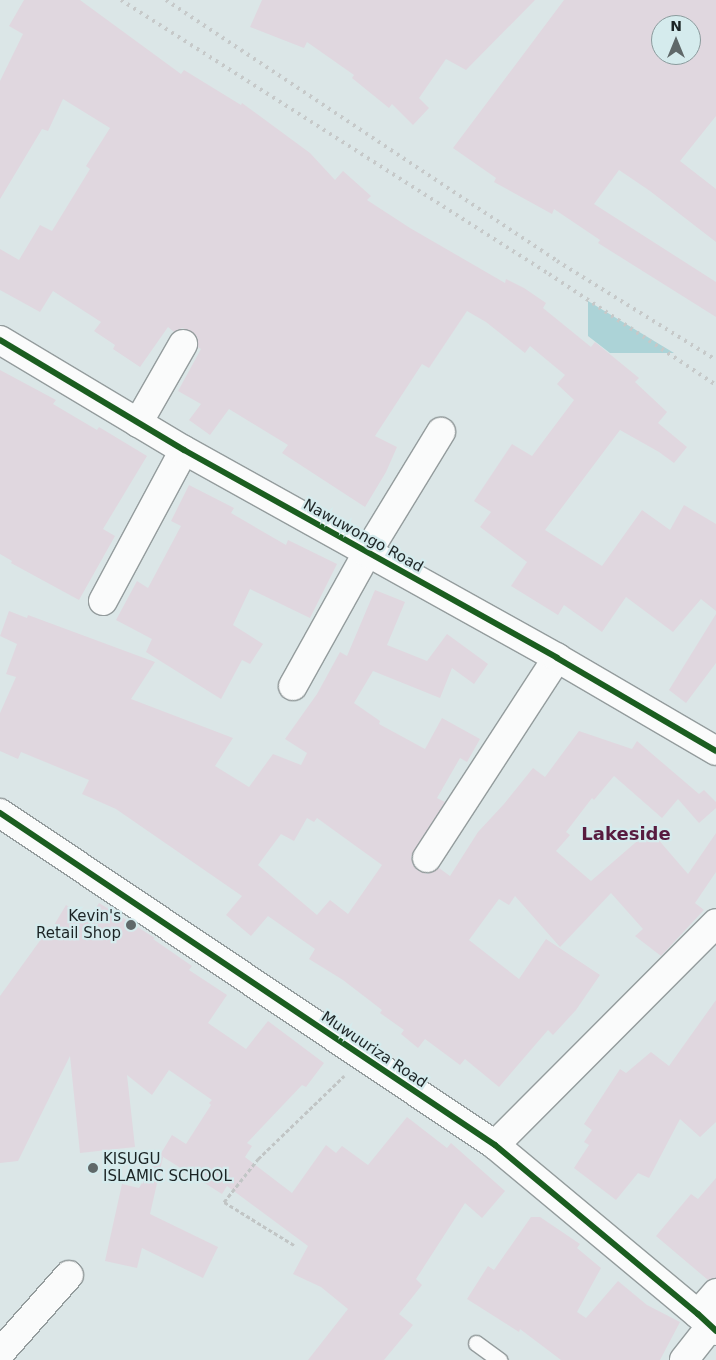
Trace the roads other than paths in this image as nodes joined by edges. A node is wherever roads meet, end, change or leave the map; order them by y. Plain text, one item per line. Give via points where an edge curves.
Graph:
1 (0, 340) edge
2 (183, 344) dead end
3 (138, 422) junction
4 (442, 432) dead end
5 (184, 450) junction
6 (367, 553) junction
7 (103, 601) dead end
8 (557, 658) junction
9 (293, 686) dead end
10 (716, 751) edge
11 (0, 813) edge
12 (427, 858) dead end
13 (716, 923) edge
14 (495, 1145) junction
15 (69, 1274) dead end
16 (716, 1293) edge
17 (708, 1324) edge
18 (476, 1343) dead end
19 (0, 1352) edge
20 (499, 1360) edge
21 (684, 1360) edge

1 - 3 street, Nawuwongo Road
2 - 3 street
3 - 5 street, Nawuwongo Road
4 - 6 street
5 - 6 street, Nawuwongo Road
5 - 7 street
6 - 8 street, Nawuwongo Road
6 - 9 street
8 - 10 street, Nawuwongo Road
8 - 12 street
11 - 14 street, Muwuuriza Road
13 - 14 street
14 - 17 street, Muwuuriza Road
15 - 19 street
16 - 17 street
17 - 21 street
18 - 20 lane

